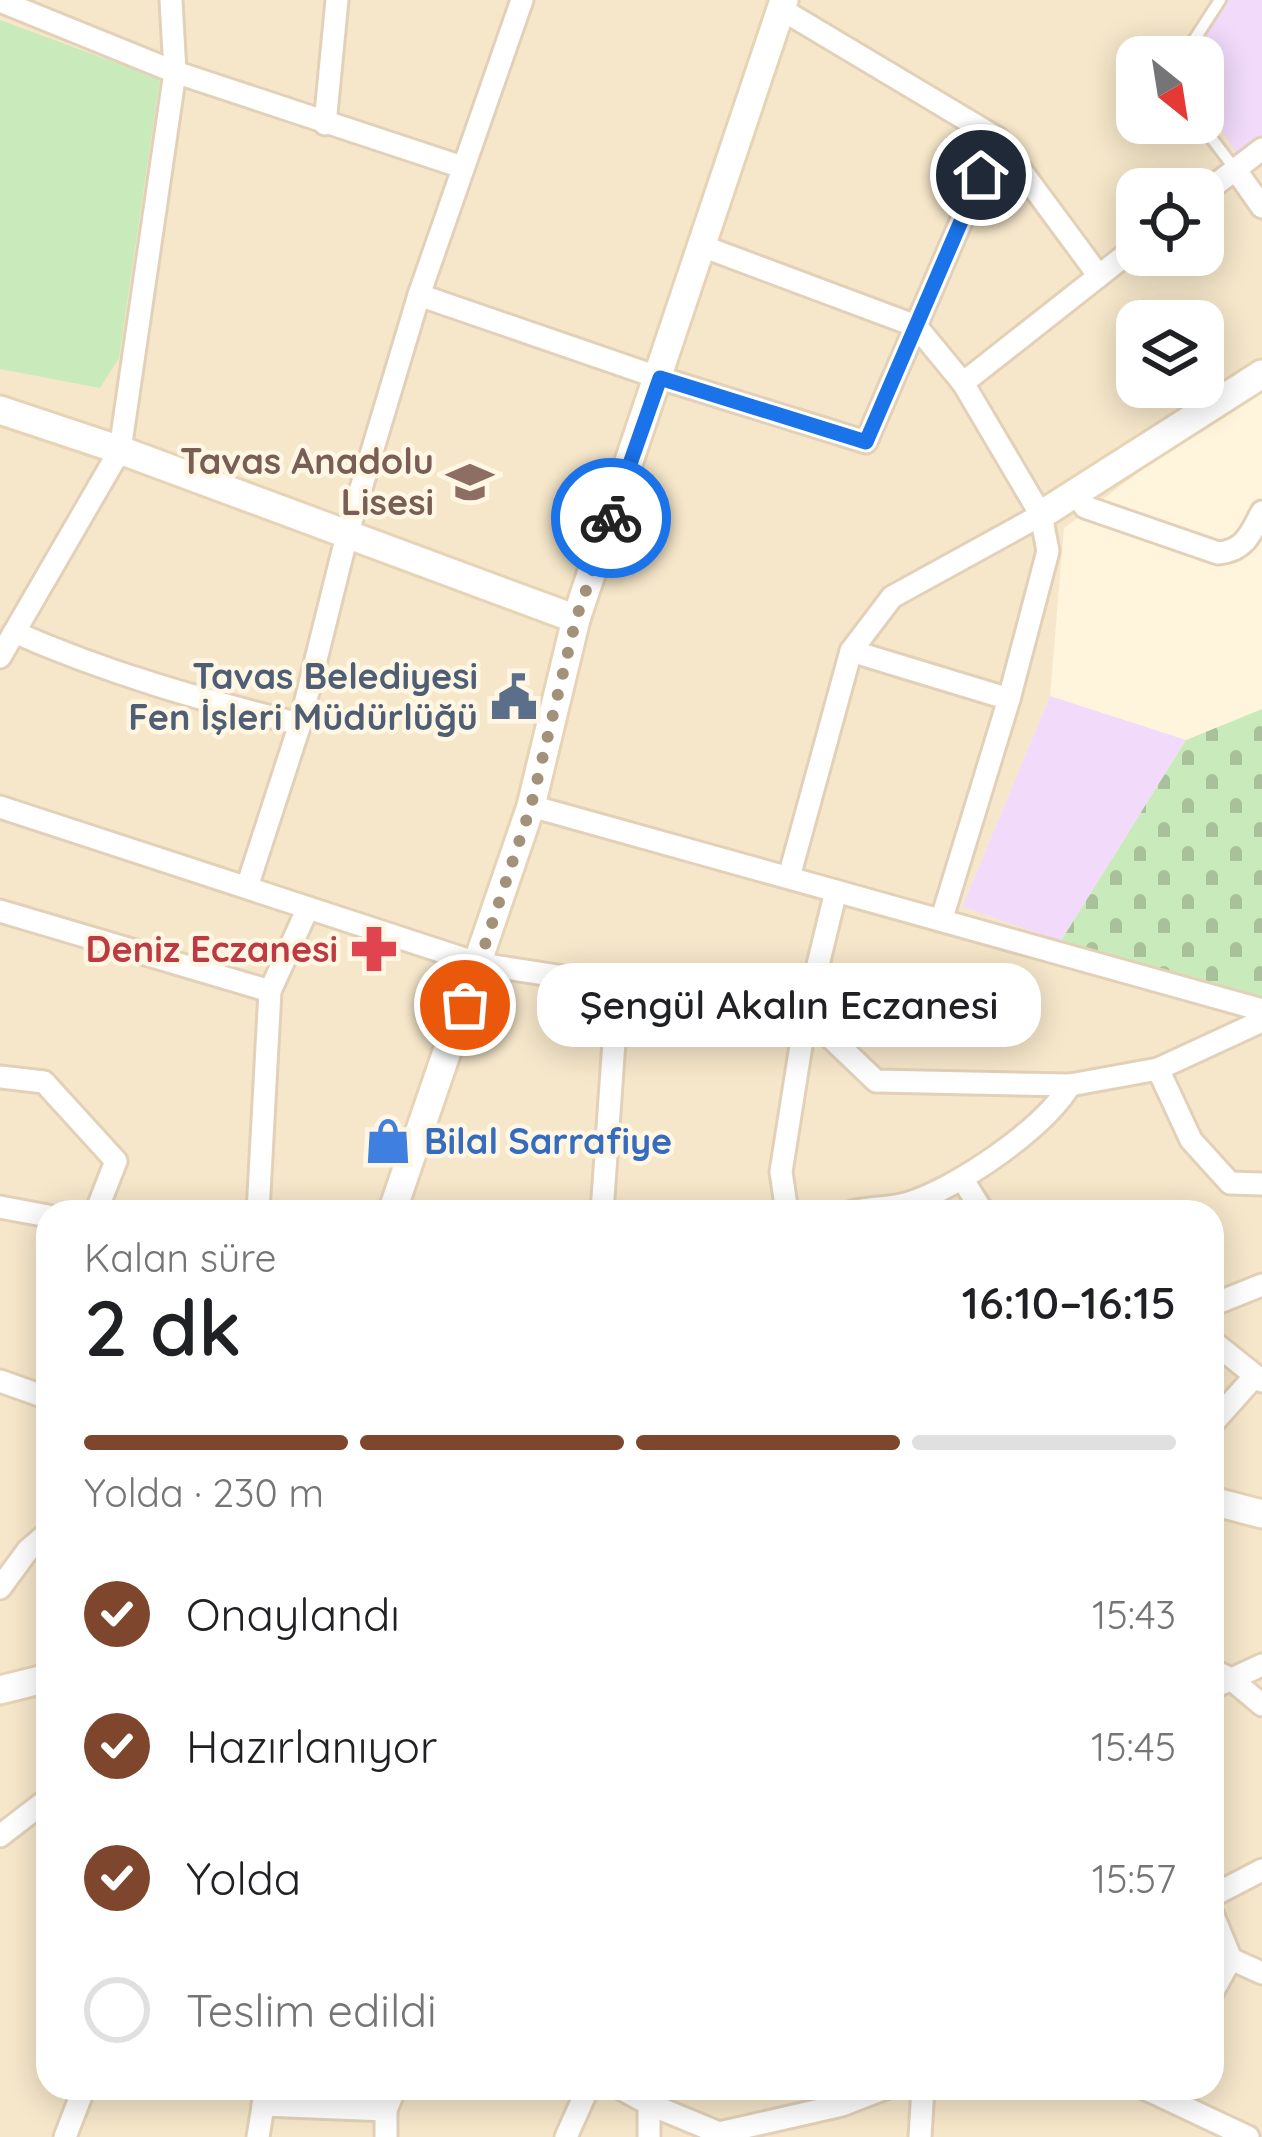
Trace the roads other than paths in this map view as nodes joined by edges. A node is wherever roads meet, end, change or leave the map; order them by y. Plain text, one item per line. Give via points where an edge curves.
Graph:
1 (171, 0) edge
2 (337, 0) edge
3 (522, 0) edge
4 (1220, 0) edge
5 (0, 1) edge
6 (783, 5) edge
7 (1197, 36) edge
8 (176, 72) junction
9 (325, 124) junction
10 (997, 137) junction
11 (1215, 144) edge
12 (1262, 148) edge
13 (462, 167) junction
14 (1234, 170) junction
15 (1224, 178) edge
16 (1262, 207) edge
17 (702, 246) junction
18 (1116, 263) edge
19 (1099, 276) junction
20 (419, 295) junction
21 (916, 326) junction
22 (1262, 374) edge
23 (660, 378) junction
24 (963, 383) junction
25 (0, 410) edge
26 (120, 450) junction
27 (1076, 493) junction
28 (1262, 512) edge
29 (1041, 515) junction
30 (346, 535) junction
31 (1234, 550) junction
32 (1262, 555) edge
33 (576, 619) junction
34 (14, 632) junction
35 (850, 651) junction
36 (0, 657) edge
37 (1009, 699) junction
38 (300, 724) junction
39 (531, 806) junction
40 (0, 807) edge
41 (789, 877) junction
42 (247, 887) junction
43 (836, 891) junction
44 (308, 908) junction
45 (0, 911) edge
46 (942, 918) junction
47 (480, 964) junction
48 (618, 985) junction
49 (270, 992) junction
50 (1262, 1010) edge
51 (806, 1014) junction
52 (1262, 1021) edge
53 (1158, 1069) junction
54 (0, 1077) edge
55 (1070, 1085) junction
56 (963, 1180) junction
57 (1262, 1184) edge
58 (101, 1200) edge
59 (260, 1200) edge
60 (396, 1200) edge
61 (603, 1200) edge
62 (786, 1200) edge
63 (922, 1200) edge
64 (976, 1200) edge
65 (0, 1207) edge
66 (36, 1214) edge
67 (1262, 1286) edge
68 (1224, 1300) edge
69 (1224, 1351) edge
70 (1258, 1379) edge
71 (0, 1381) edge
72 (36, 1394) edge
73 (1224, 1412) edge
74 (1224, 1504) edge
75 (1262, 1514) edge
76 (36, 1543) edge
77 (0, 1588) edge
78 (1262, 1665) edge
79 (1224, 1677) edge
80 (36, 1681) edge
81 (1224, 1683) edge
82 (0, 1690) edge
83 (1262, 1705) edge
84 (36, 1808) edge
85 (0, 1836) edge
86 (1262, 1870) edge
87 (1224, 1890) edge
88 (1224, 1942) edge
89 (1231, 1959) junction
90 (1224, 1972) edge
91 (1262, 1973) edge
92 (79, 2100) edge
93 (264, 2100) edge
94 (300, 2100) edge
95 (390, 2100) edge
96 (583, 2100) edge
97 (653, 2100) edge
98 (660, 2100) edge
99 (855, 2100) edge
100 (922, 2100) edge
101 (1172, 2100) edge
102 (386, 2110) junction
103 (719, 2135) edge
104 (65, 2137) edge
105 (257, 2137) edge
106 (386, 2137) edge
107 (566, 2137) edge
108 (650, 2137) edge
109 (920, 2137) edge
110 (1248, 2137) edge

1 - 8 street
2 - 9 street
3 - 13 street
4 - 7 lane
5 - 8 street
6 - 10 street
6 - 17 street
8 - 9 street
8 - 26 street
9 - 13 street
10 - 19 street
10 - 21 street
11 - 14 lane
12 - 14 street
13 - 20 street
14 - 15 street
14 - 16 street
17 - 21 street
17 - 23 street
18 - 19 street
19 - 24 street
20 - 23 street
20 - 30 street
21 - 23 street via 866,442
21 - 24 street
22 - 27 street
23 - 33 street
24 - 29 street
25 - 26 street
26 - 30 street
26 - 34 street
27 - 29 street
27 - 31 street via 1085,507 1218,553
28 - 31 street
29 - 35 street via 892,597
29 - 37 street via 1048,551
30 - 33 street
30 - 38 street
31 - 32 street
33 - 39 street
34 - 36 street
34 - 38 street via 198,699
35 - 37 street
35 - 41 street
37 - 46 street
38 - 42 street
39 - 41 street
39 - 47 street
40 - 42 street
41 - 43 street
42 - 44 street
43 - 46 street
43 - 51 street
44 - 47 street
44 - 49 street
45 - 49 street
46 - 50 street
47 - 48 street
47 - 60 street
48 - 51 street
48 - 61 street
49 - 59 street
51 - 55 street via 876,1081
51 - 62 street via 781,1172
52 - 53 street
53 - 55 street
53 - 57 street via 1204,1155 1230,1183
54 - 58 street via 44,1082 116,1161
55 - 56 street via 1048,1113
56 - 63 street
56 - 64 street
65 - 66 street
67 - 68 street
69 - 70 street
70 - 73 street
71 - 72 street
74 - 75 street
76 - 77 street
78 - 79 street
80 - 82 street
81 - 83 street
84 - 85 street
86 - 87 street
88 - 89 street
89 - 90 street
89 - 91 street
92 - 104 street
93 - 105 street
94 - 102 street
95 - 102 street
96 - 107 street
97 - 108 street
98 - 103 street
99 - 103 street
100 - 109 street
101 - 110 street
102 - 106 street

